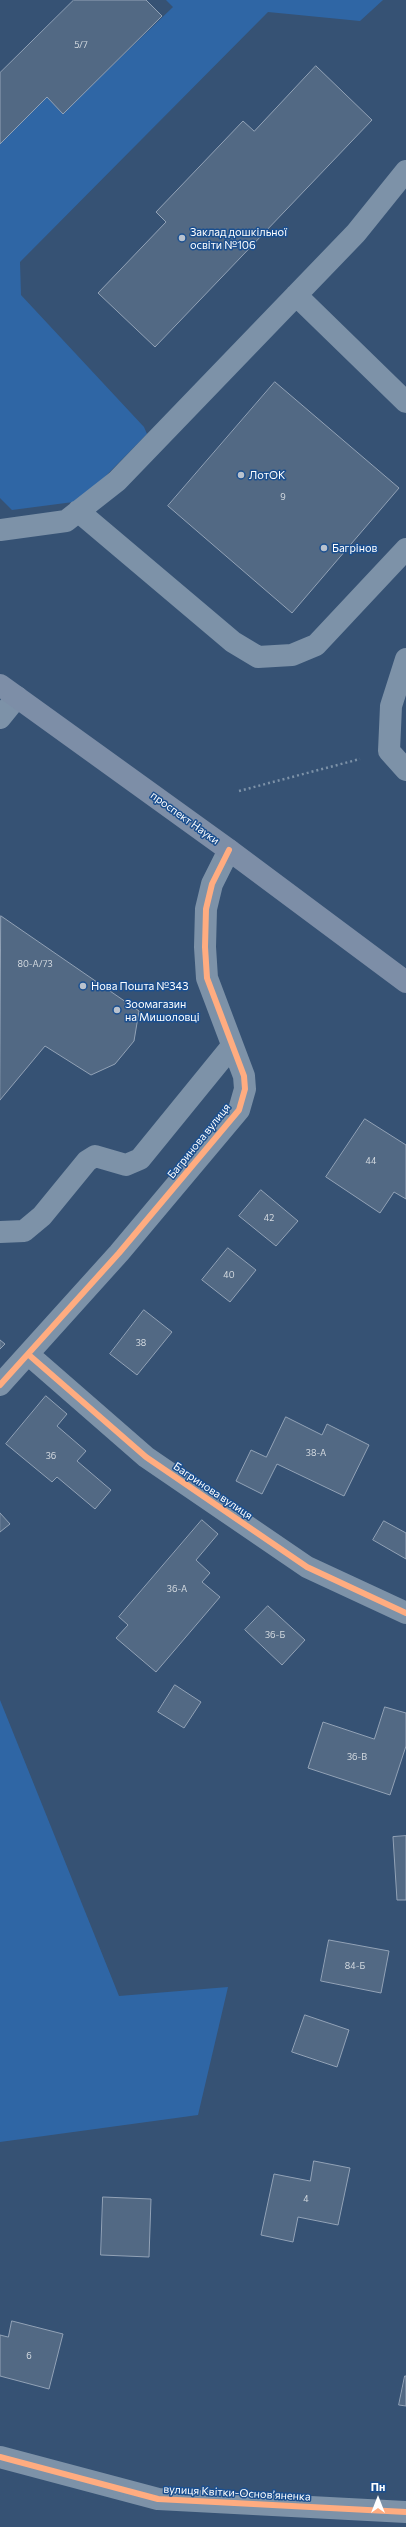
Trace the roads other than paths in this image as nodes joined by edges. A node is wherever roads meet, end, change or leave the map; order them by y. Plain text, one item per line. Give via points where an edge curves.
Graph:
1 (406, 171) edge
2 (296, 295) junction
3 (406, 402) edge
4 (78, 512) junction
5 (0, 530) edge
6 (406, 549) edge
7 (406, 659) edge
8 (8, 691) edge
9 (0, 718) edge
10 (406, 770) edge
11 (229, 850) junction
12 (406, 982) edge
13 (232, 1046) junction
14 (0, 1232) edge
15 (29, 1355) junction
16 (0, 1385) edge
17 (406, 1613) edge
18 (0, 2457) edge
19 (406, 2512) edge

1 - 2 street via 356,233
2 - 3 street
2 - 4 street via 117,482
4 - 5 street via 66,521
4 - 6 street via 233,642 258,657 292,655 316,644
7 - 10 street via 391,706 389,751
8 - 9 street
8 - 11 main road, проспект Науки
11 - 12 main road, проспект Науки
11 - 13 street, Багринова вулиця via 212,884 206,909 205,947 207,978
13 - 14 street via 140,1159 126,1165 94,1156 87,1161 42,1216 24,1231
13 - 15 street, Багринова вулиця via 244,1076 245,1089 239,1110
15 - 16 street, Багринова вулиця
15 - 17 street, Багринова вулиця via 146,1457 307,1567
18 - 19 street, вулиця Квітки-Основ’яненка via 158,2499

